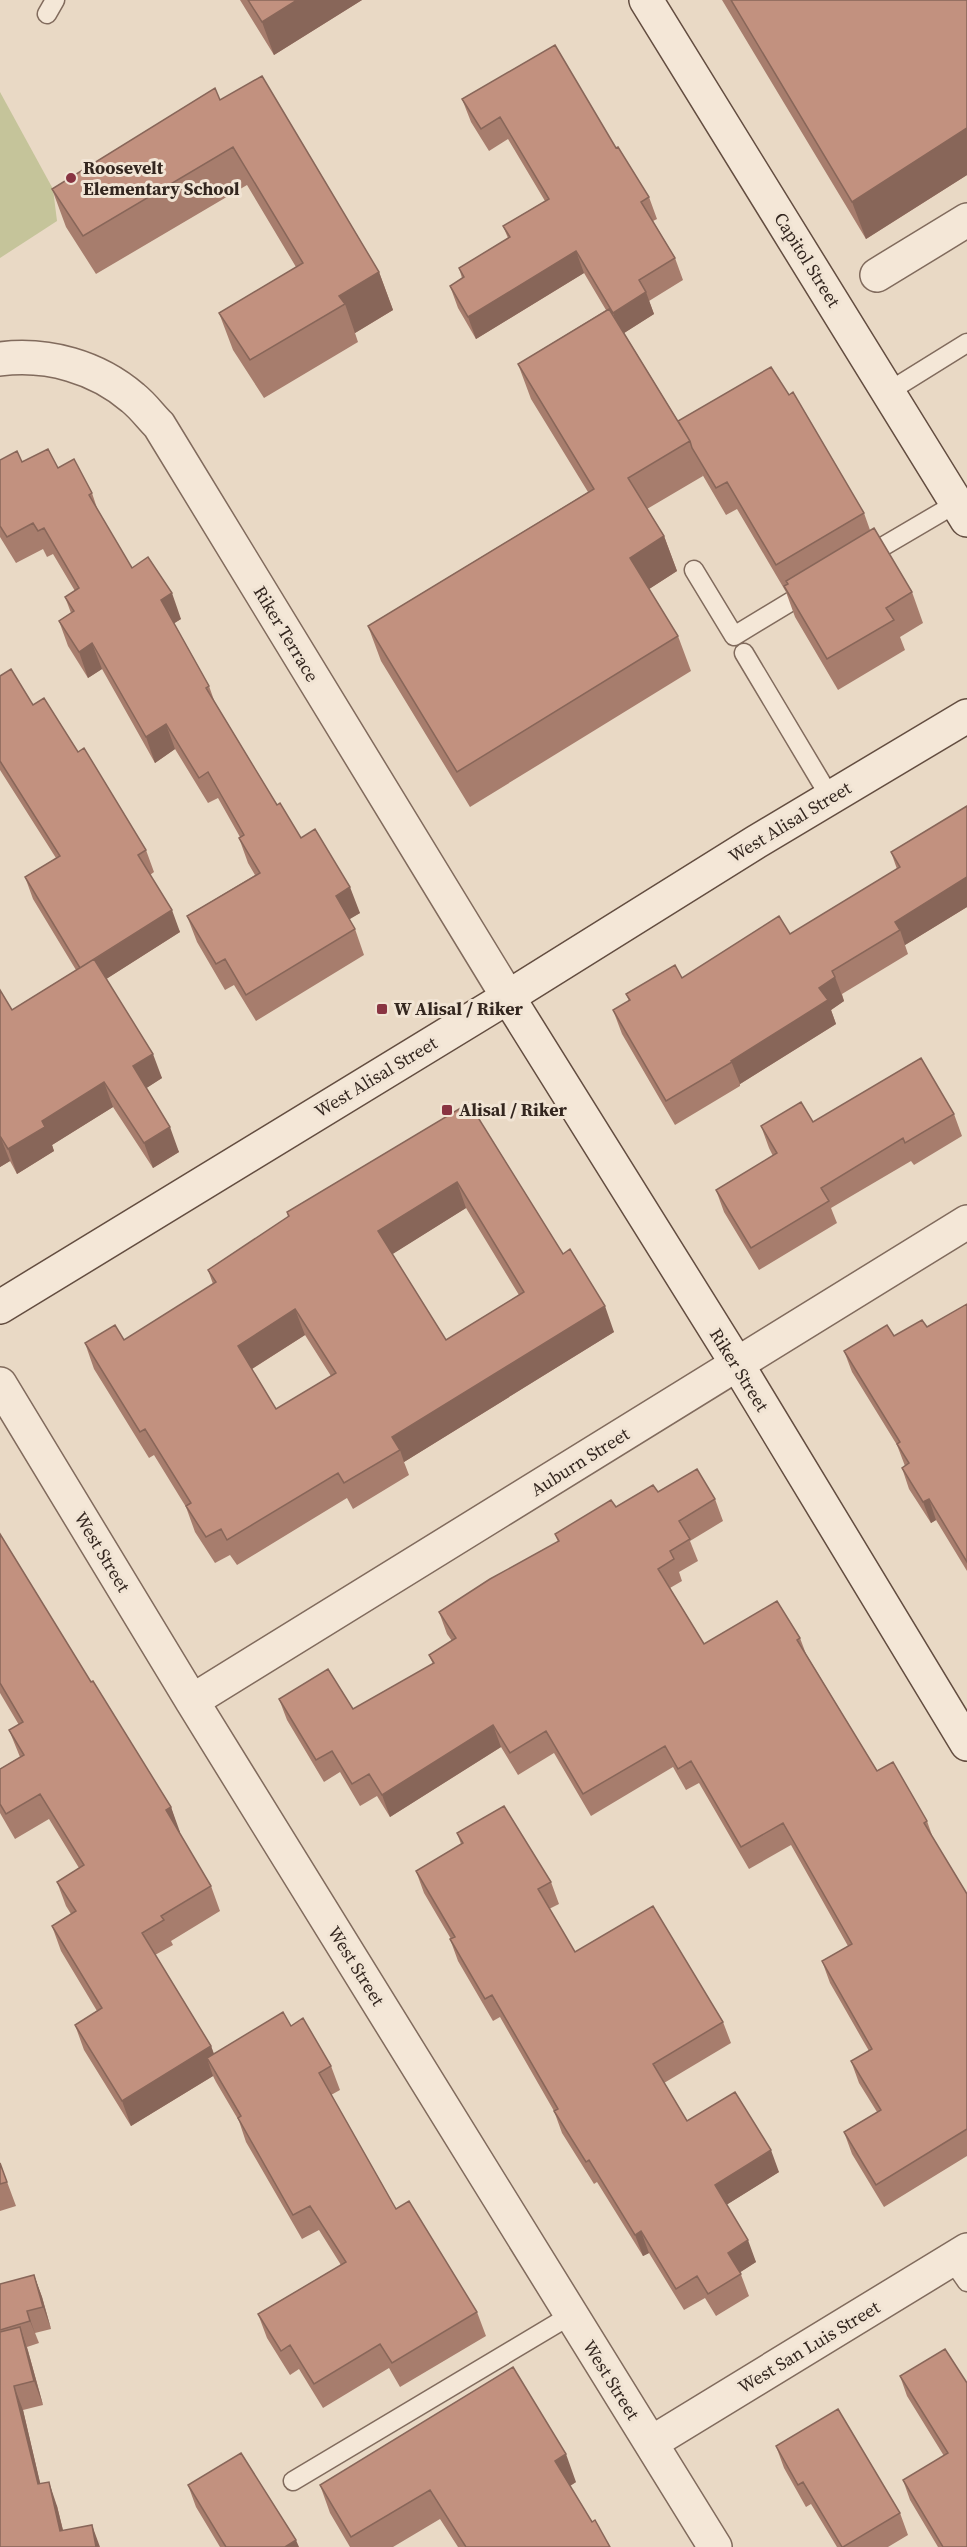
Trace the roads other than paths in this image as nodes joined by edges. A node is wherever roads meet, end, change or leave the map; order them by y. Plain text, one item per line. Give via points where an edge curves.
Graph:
1 (646, 0) edge
2 (967, 220) edge
3 (877, 275) dead end
4 (967, 343) edge
5 (0, 359) edge
6 (888, 392) junction
7 (962, 512) edge
8 (855, 563) edge
9 (694, 570) dead end
10 (825, 581) edge
11 (744, 653) dead end
12 (967, 716) edge
13 (830, 797) junction
14 (508, 997) junction
15 (967, 1222) edge
16 (0, 1307) edge
17 (737, 1364) junction
18 (0, 1384) edge
19 (192, 1701) junction
20 (967, 1744) edge
21 (962, 2264) edge
22 (571, 2315) junction
23 (651, 2443) junction
24 (294, 2481) dead end
25 (715, 2547) edge

1 - 6 street, Capitol Street
2 - 3 street
4 - 6 lane
5 - 14 street, Riker Terrace via 80,366 134,399 159,425
6 - 7 street, Capitol Street
7 - 8 lane
9 - 10 lane via 734,636
11 - 13 lane
12 - 13 street, West Alisal Street
13 - 14 street, West Alisal Street
14 - 16 street, West Alisal Street
14 - 17 street, Riker Street
15 - 17 street, Auburn Street
17 - 19 street, Auburn Street
17 - 20 street, Riker Street
18 - 19 street, West Street
19 - 22 street, West Street
21 - 23 street, West San Luis Street
22 - 23 street, West Street
22 - 24 lane
23 - 25 street, West Street

